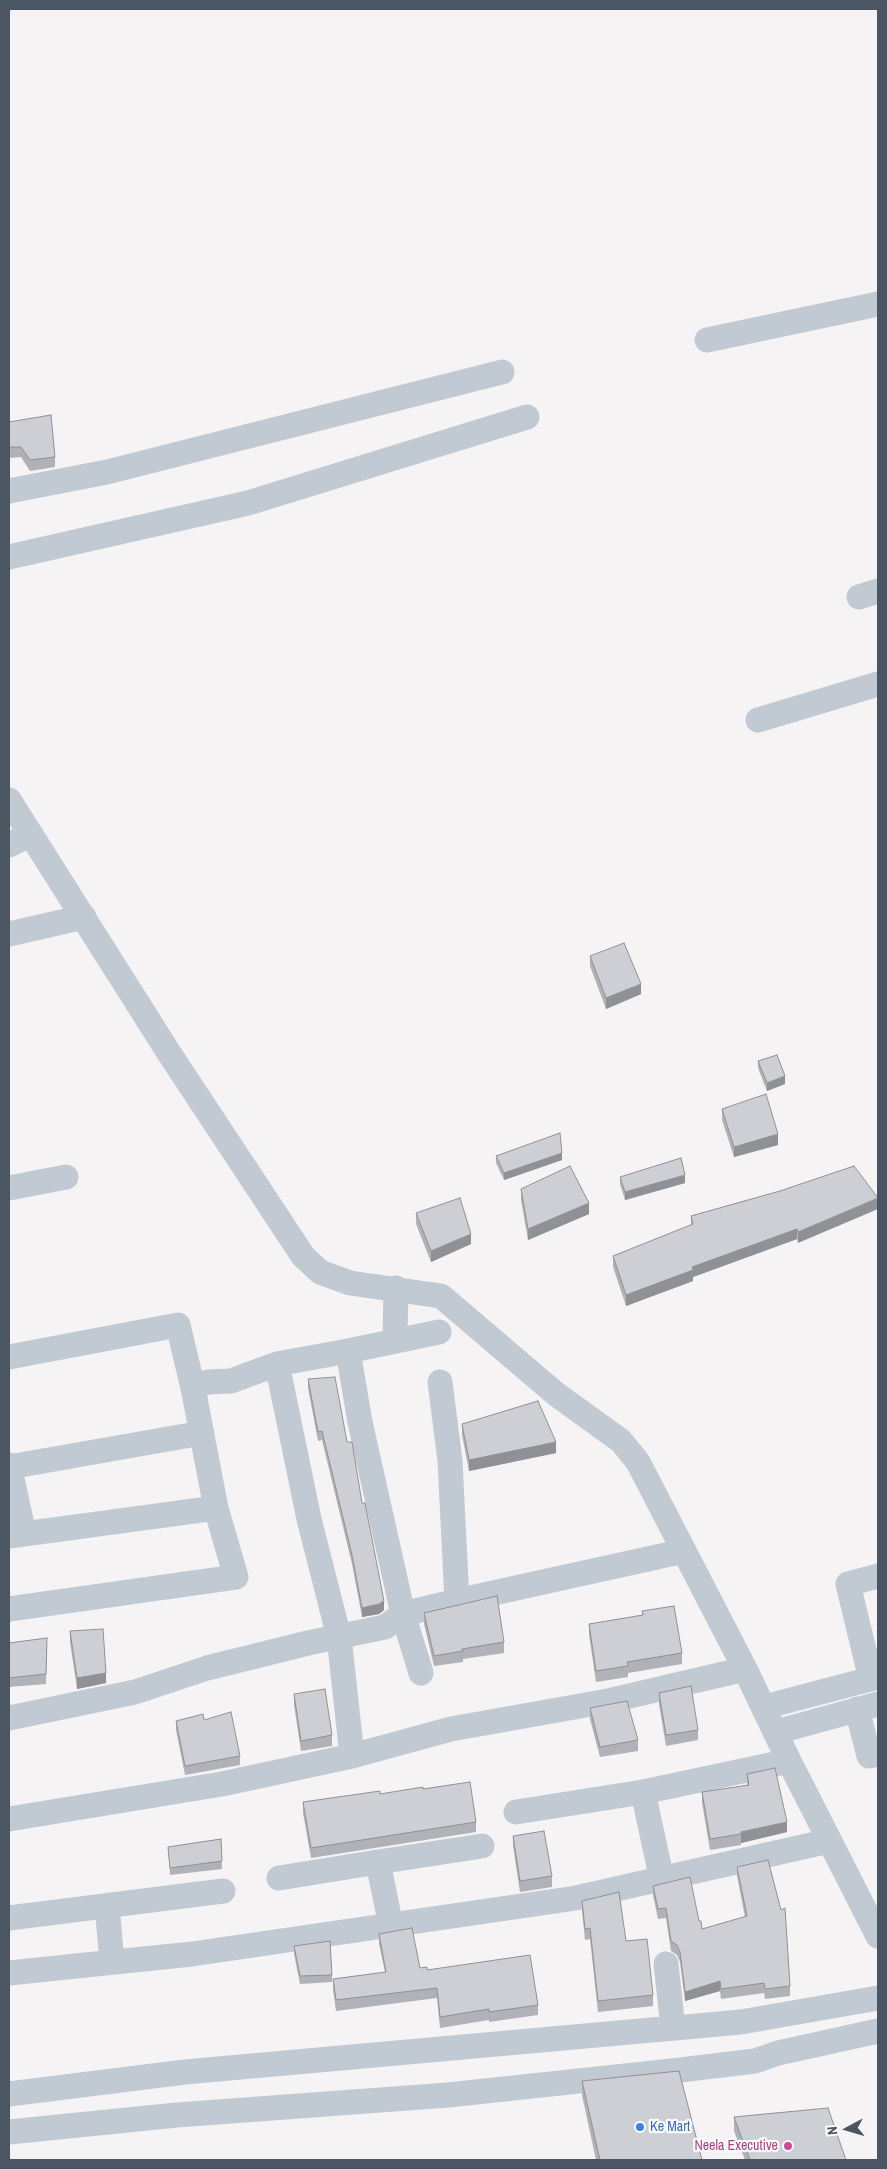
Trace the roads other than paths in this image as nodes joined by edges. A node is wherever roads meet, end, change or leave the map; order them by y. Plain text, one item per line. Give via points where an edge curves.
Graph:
1 (878, 304) edge
2 (707, 340) dead end
3 (502, 372) dead end
4 (527, 418) dead end
5 (9, 491) edge
6 (9, 557) edge
7 (878, 684) edge
8 (758, 720) dead end
9 (9, 800) edge
10 (31, 834) junction
11 (9, 845) edge
12 (84, 918) junction
13 (9, 934) edge
14 (66, 1177) dead end
15 (9, 1188) edge
16 (396, 1288) junction
17 (439, 1332) dead end
18 (395, 1341) junction
19 (348, 1351) junction
20 (9, 1357) edge
21 (276, 1364) junction
22 (440, 1382) dead end
23 (193, 1388) junction
24 (202, 1433) junction
25 (9, 1466) edge
26 (216, 1508) junction
27 (16, 1535) edge
28 (684, 1551) junction
29 (878, 1576) edge
30 (457, 1601) junction
31 (9, 1609) edge
32 (403, 1614) junction
33 (339, 1637) junction
34 (745, 1668) junction
35 (421, 1673) dead end
36 (875, 1678) edge
37 (764, 1707) junction
38 (868, 1707) edge
39 (9, 1718) edge
40 (776, 1732) junction
41 (878, 1754) edge
42 (352, 1756) junction
43 (789, 1761) junction
44 (643, 1792) junction
45 (516, 1812) dead end
46 (9, 1819) edge
47 (829, 1841) junction
48 (482, 1846) dead end
49 (378, 1862) junction
50 (279, 1878) dead end
51 (662, 1880) junction
52 (223, 1891) dead end
53 (107, 1906) junction
54 (9, 1918) edge
55 (391, 1926) junction
56 (878, 1936) edge
57 (112, 1962) junction
58 (666, 1964) dead end
59 (9, 1972) edge
60 (878, 1998) edge
61 (673, 2028) junction
62 (878, 2031) edge
63 (9, 2094) edge
64 (9, 2132) edge

1 - 2 street
3 - 5 street via 107,472
4 - 6 street via 248,503
7 - 8 street
9 - 10 street
10 - 11 street
10 - 12 street
12 - 13 street
12 - 16 street via 303,1256 320,1272 350,1283
14 - 15 street
16 - 18 street
16 - 28 street via 441,1296 556,1394 620,1442 638,1462
17 - 18 street
18 - 19 street
19 - 21 street
19 - 32 street via 360,1422
20 - 23 street via 178,1325
21 - 23 street via 231,1381 208,1382
21 - 33 street via 309,1519
22 - 30 street via 450,1461
23 - 24 street
24 - 25 street
24 - 26 street
25 - 27 street
26 - 27 street
26 - 31 street via 236,1577
28 - 30 street
28 - 34 street
29 - 36 street via 848,1584
30 - 32 street
32 - 33 street via 385,1627
32 - 35 street
33 - 39 street via 207,1668 135,1692
33 - 42 street
34 - 37 street
34 - 42 street via 608,1701 451,1729
36 - 37 street
37 - 40 street
38 - 40 street
38 - 41 street via 869,1756
40 - 43 street
42 - 46 street via 222,1784
43 - 44 street
43 - 47 street
44 - 45 street
44 - 51 street
47 - 51 street
47 - 56 street
48 - 49 street
49 - 50 street
49 - 55 street
51 - 55 street via 576,1898
52 - 53 street
53 - 54 street
53 - 57 street
55 - 57 street
57 - 59 street
58 - 61 street
60 - 61 street via 741,2022
61 - 63 street via 184,2072
62 - 64 street via 755,2060 672,2071 448,2095 176,2115

